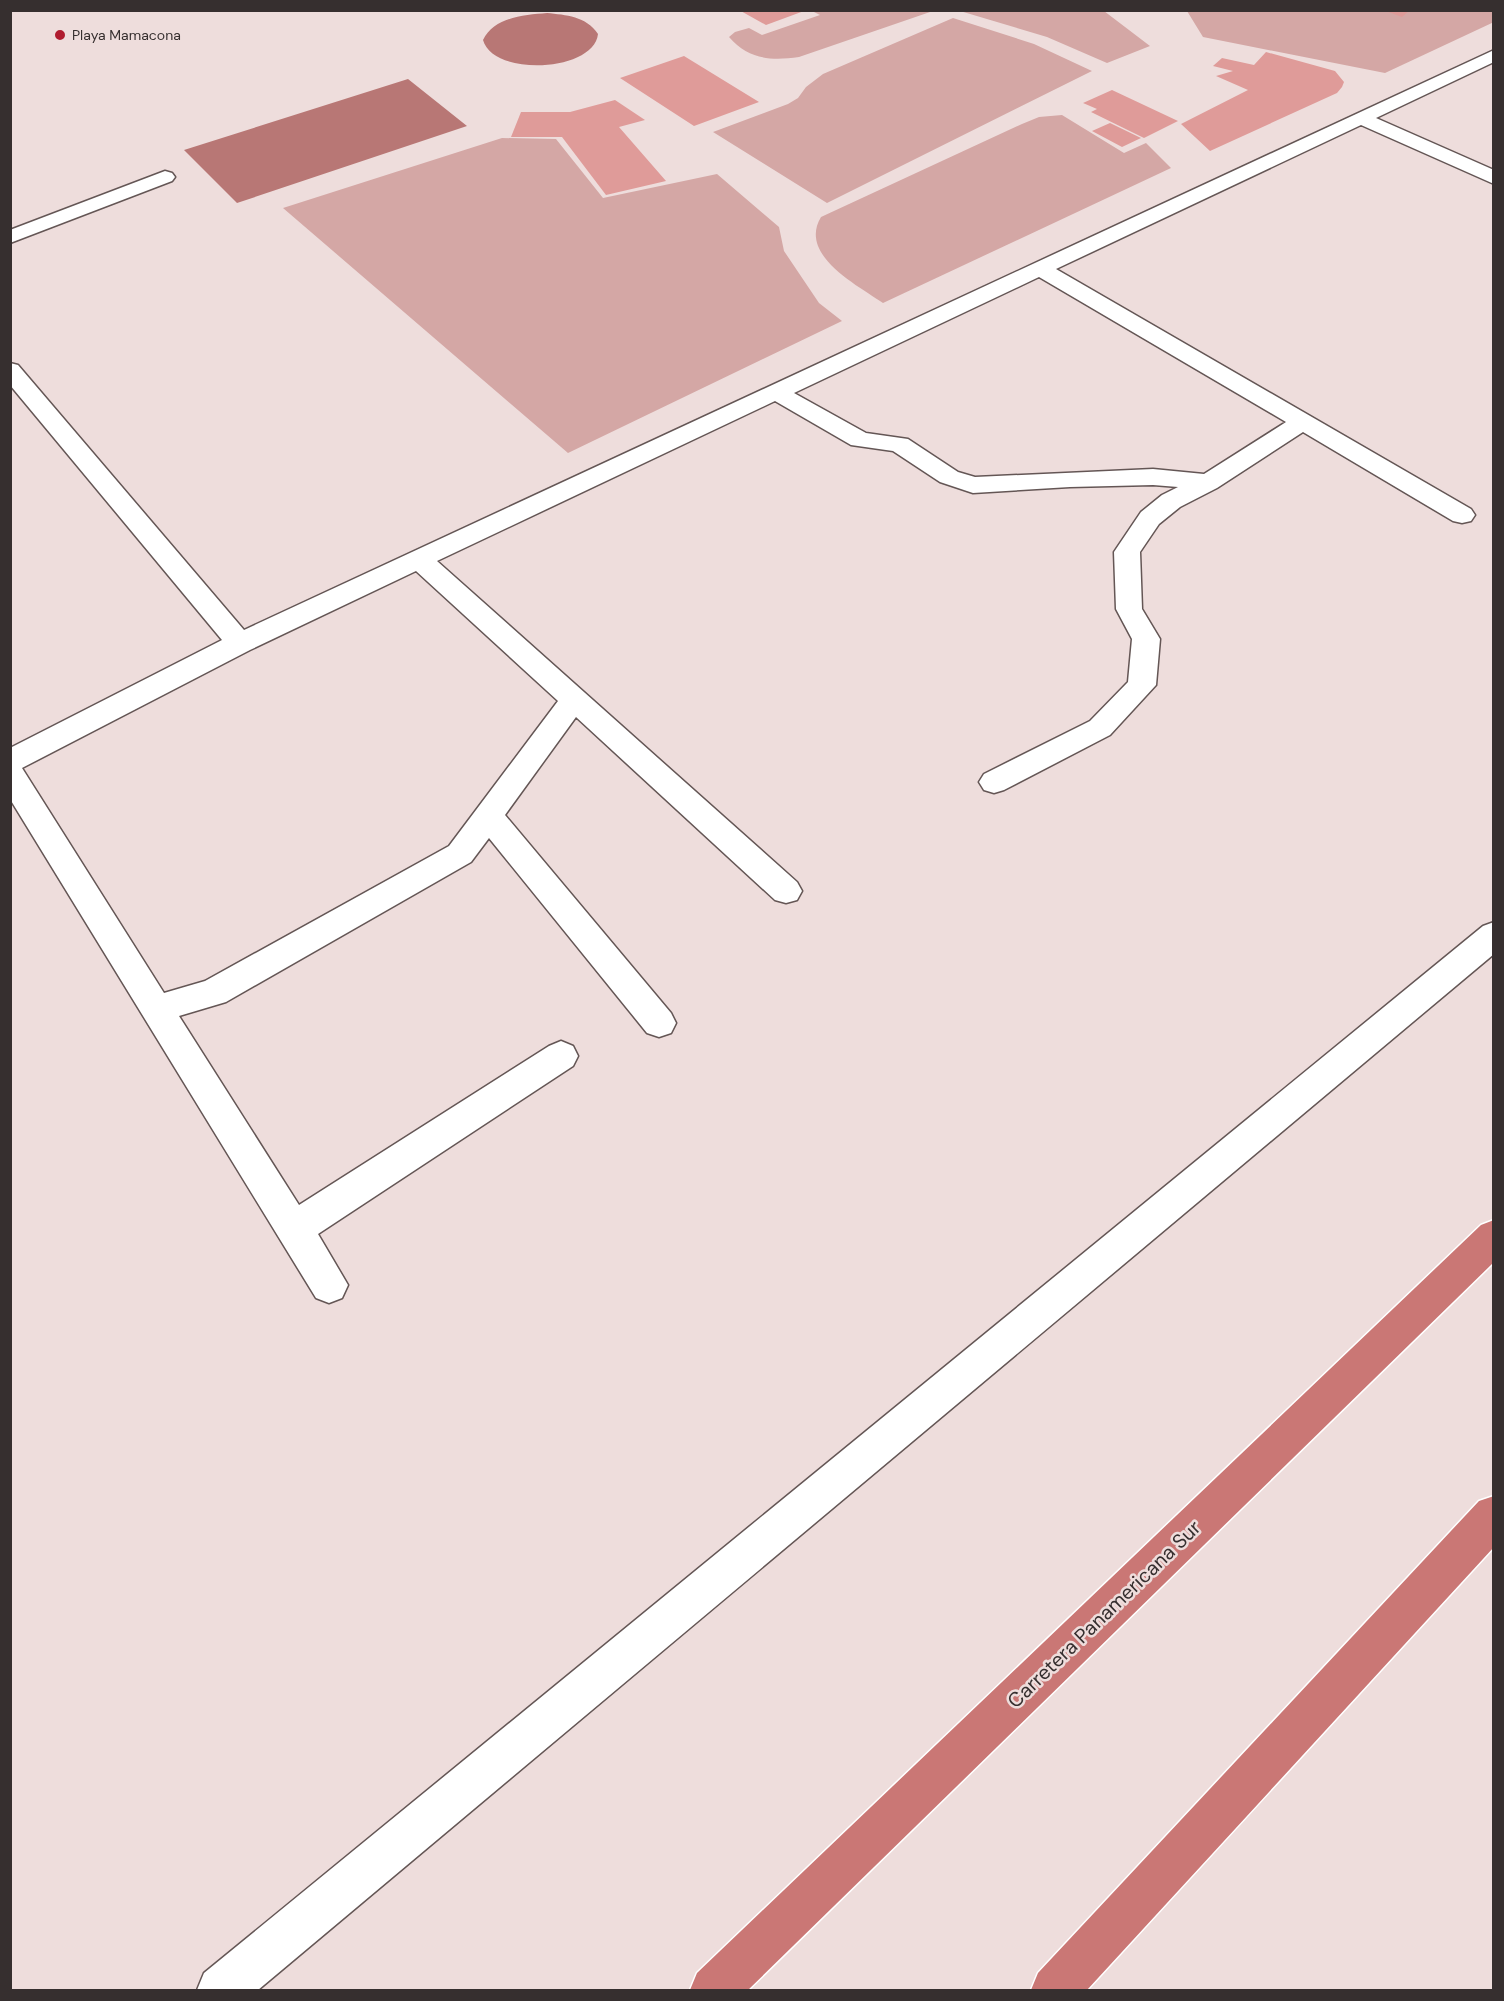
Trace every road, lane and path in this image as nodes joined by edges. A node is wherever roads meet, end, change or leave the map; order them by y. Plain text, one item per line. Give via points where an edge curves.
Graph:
1 (1494, 55) edge
2 (1361, 118) junction
3 (165, 177) dead end
4 (1494, 178) edge
5 (10, 237) edge
6 (1040, 268) junction
7 (10, 370) edge
8 (776, 392) junction
9 (1301, 423) junction
10 (1208, 482) junction
11 (1462, 515) dead end
12 (419, 559) junction
13 (240, 643) junction
14 (574, 699) junction
15 (10, 761) edge
16 (10, 773) edge
17 (994, 782) dead end
18 (489, 817) junction
19 (786, 891) dead end
20 (1494, 934) edge
21 (156, 1009) junction
22 (659, 1023) dead end
23 (561, 1056) dead end
24 (294, 1229) junction
25 (1494, 1237) edge
26 (329, 1284) dead end
27 (1494, 1516) edge
28 (221, 1990) edge
29 (714, 1990) edge
30 (1055, 1990) edge

1 - 2 street
2 - 4 street
2 - 6 street
3 - 5 street
6 - 8 street
6 - 9 street
7 - 13 street
8 - 10 street via 860,440 899,444 950,477 972,485 1070,478 1152,477
8 - 12 street
9 - 10 street
9 - 11 street
10 - 17 street via 1150,518 1126,552 1129,609 1146,639 1142,685 1100,728
12 - 13 street
12 - 14 street
13 - 15 street
14 - 18 street
14 - 19 street
16 - 21 street
18 - 21 street via 460,854 214,992
18 - 22 street
20 - 28 street
21 - 24 street
23 - 24 street
24 - 26 street
25 - 29 highway, Carretera Panamericana Sur
27 - 30 highway

